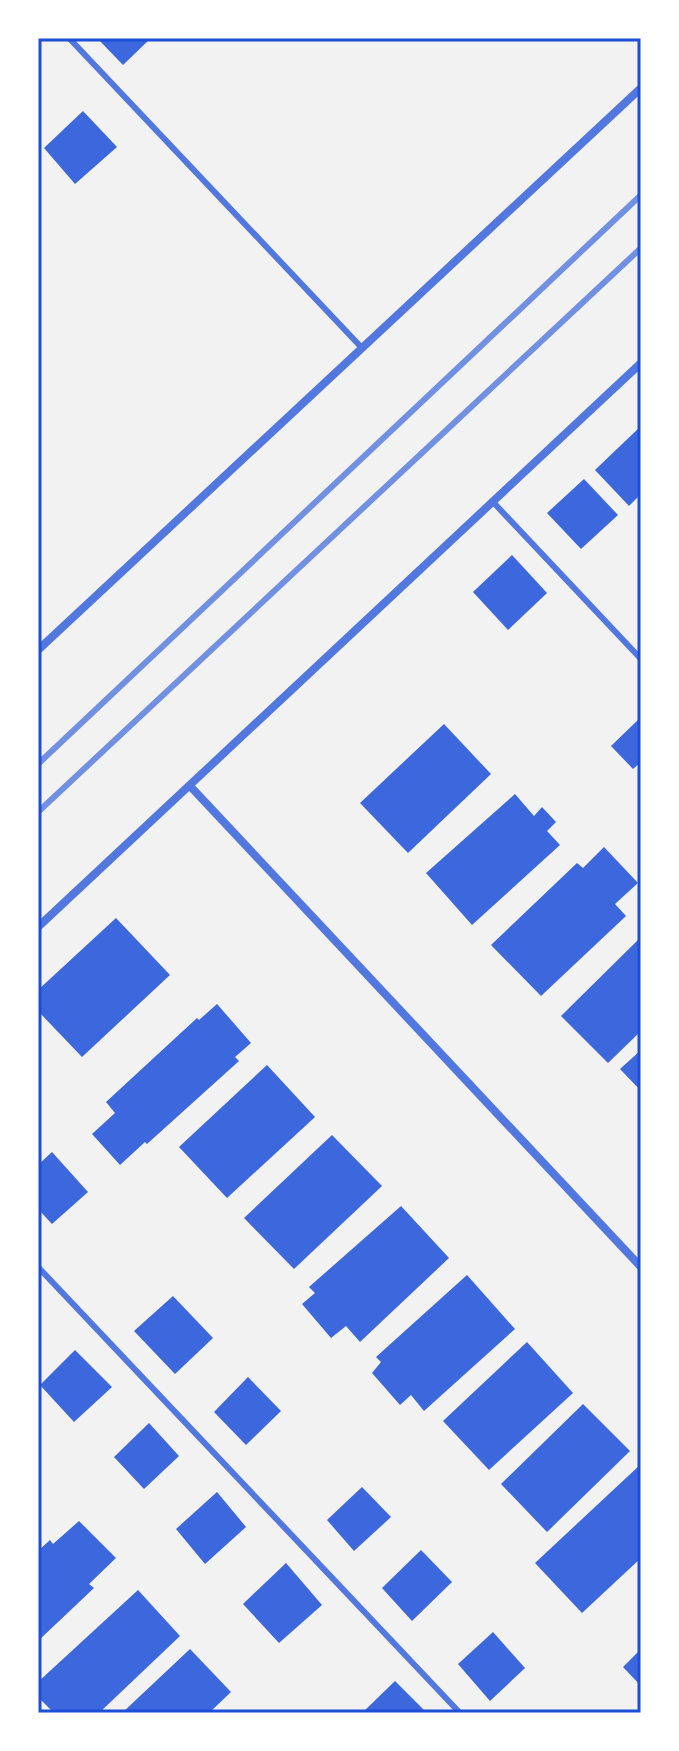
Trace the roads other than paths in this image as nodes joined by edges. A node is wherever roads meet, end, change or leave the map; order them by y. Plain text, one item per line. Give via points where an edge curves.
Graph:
1 (69, 38) edge
2 (641, 88) edge
3 (362, 348) junction
4 (641, 363) edge
5 (493, 502) junction
6 (39, 647) edge
7 (641, 659) edge
8 (190, 786) junction
9 (38, 927) edge
10 (38, 1267) edge
11 (641, 1267) edge
12 (460, 1713) edge

1 - 3 lane
2 - 3 street
3 - 6 street
4 - 5 street
5 - 7 lane
5 - 8 street
8 - 9 street
8 - 11 street
10 - 12 lane

